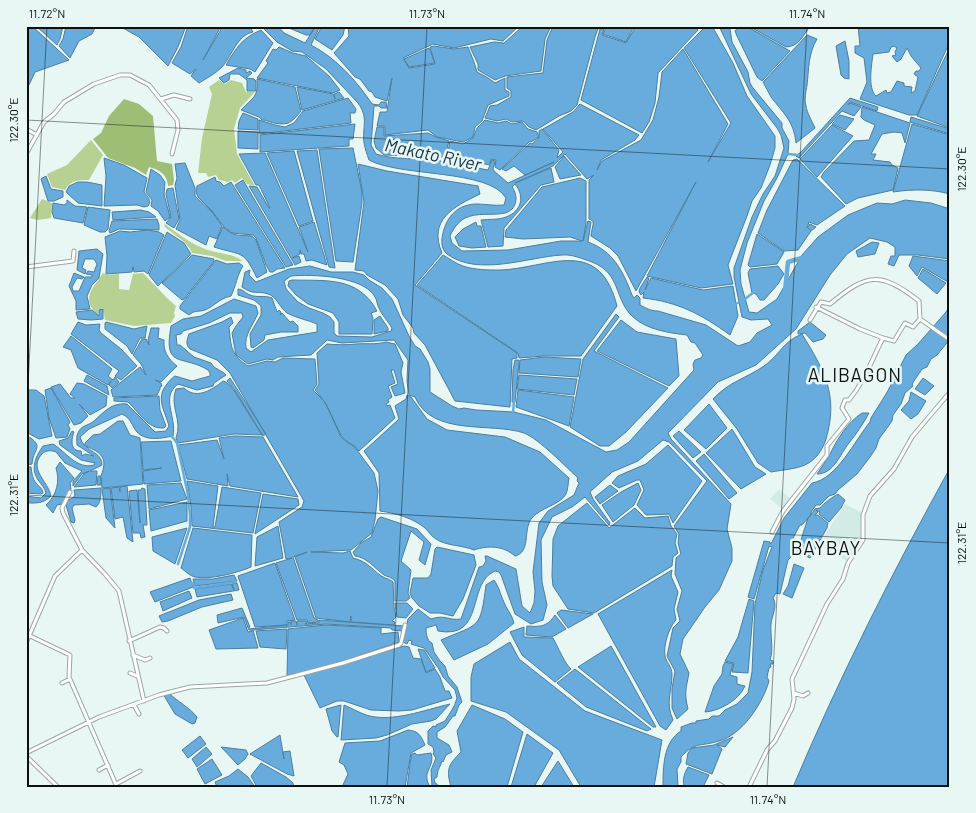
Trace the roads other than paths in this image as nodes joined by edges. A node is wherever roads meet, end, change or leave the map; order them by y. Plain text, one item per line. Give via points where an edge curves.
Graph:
1 (190, 98) dead end
2 (161, 100) junction
3 (26, 129) edge
4 (37, 134) junction
5 (26, 154) edge
6 (172, 154) dead end
7 (74, 251) dead end
8 (26, 268) edge
9 (816, 307) junction
10 (920, 319) junction
11 (810, 320) dead end
12 (884, 338) junction
13 (950, 340) edge
14 (950, 392) edge
15 (70, 492) dead end
16 (772, 532) dead end
17 (82, 550) junction
18 (405, 625) dead end
19 (167, 631) dead end
20 (28, 635) edge
21 (129, 641) junction
22 (26, 643) edge
23 (132, 654) junction
24 (150, 658) dead end
25 (130, 673) dead end
26 (138, 676) junction
27 (70, 679) junction
28 (62, 683) dead end
29 (793, 692) junction
30 (808, 692) dead end
31 (144, 700) junction
32 (134, 705) junction
33 (139, 714) dead end
34 (89, 723) junction
35 (26, 755) edge
36 (108, 765) junction
37 (99, 770) dead end
38 (140, 771) dead end
39 (717, 782) dead end
40 (117, 785) edge
41 (58, 787) edge
42 (724, 787) edge
43 (749, 787) edge

1 - 2 street via 174,95
2 - 4 street via 149,85 135,76 120,76 94,84 64,102
2 - 6 street via 178,124
3 - 4 street
4 - 5 street
7 - 8 street via 73,261
9 - 10 street via 821,302 830,304 852,286 875,279 898,285 919,301
9 - 11 street
9 - 12 street
10 - 12 street via 913,327 905,323 894,341
10 - 13 street
12 - 16 street via 867,375 843,404 849,419 828,446 827,455 783,511
14 - 29 street via 912,437 894,469 870,496 863,515 863,540 848,562 843,579 827,604 792,678
15 - 17 street via 62,513
17 - 20 street via 55,576
17 - 21 street via 119,591
18 - 31 street via 398,645 343,662 267,683 190,687
19 - 21 street via 160,628
20 - 22 street
20 - 27 street via 70,654
21 - 23 street
23 - 24 street via 145,660
23 - 26 street
25 - 26 street
26 - 31 street
27 - 28 street
27 - 34 street
29 - 30 street via 803,696
29 - 43 street via 792,708
31 - 32 street
32 - 33 street
32 - 34 street
34 - 35 street via 32,749
34 - 36 street
35 - 41 street
36 - 37 street
36 - 40 street
38 - 40 street
39 - 42 street

